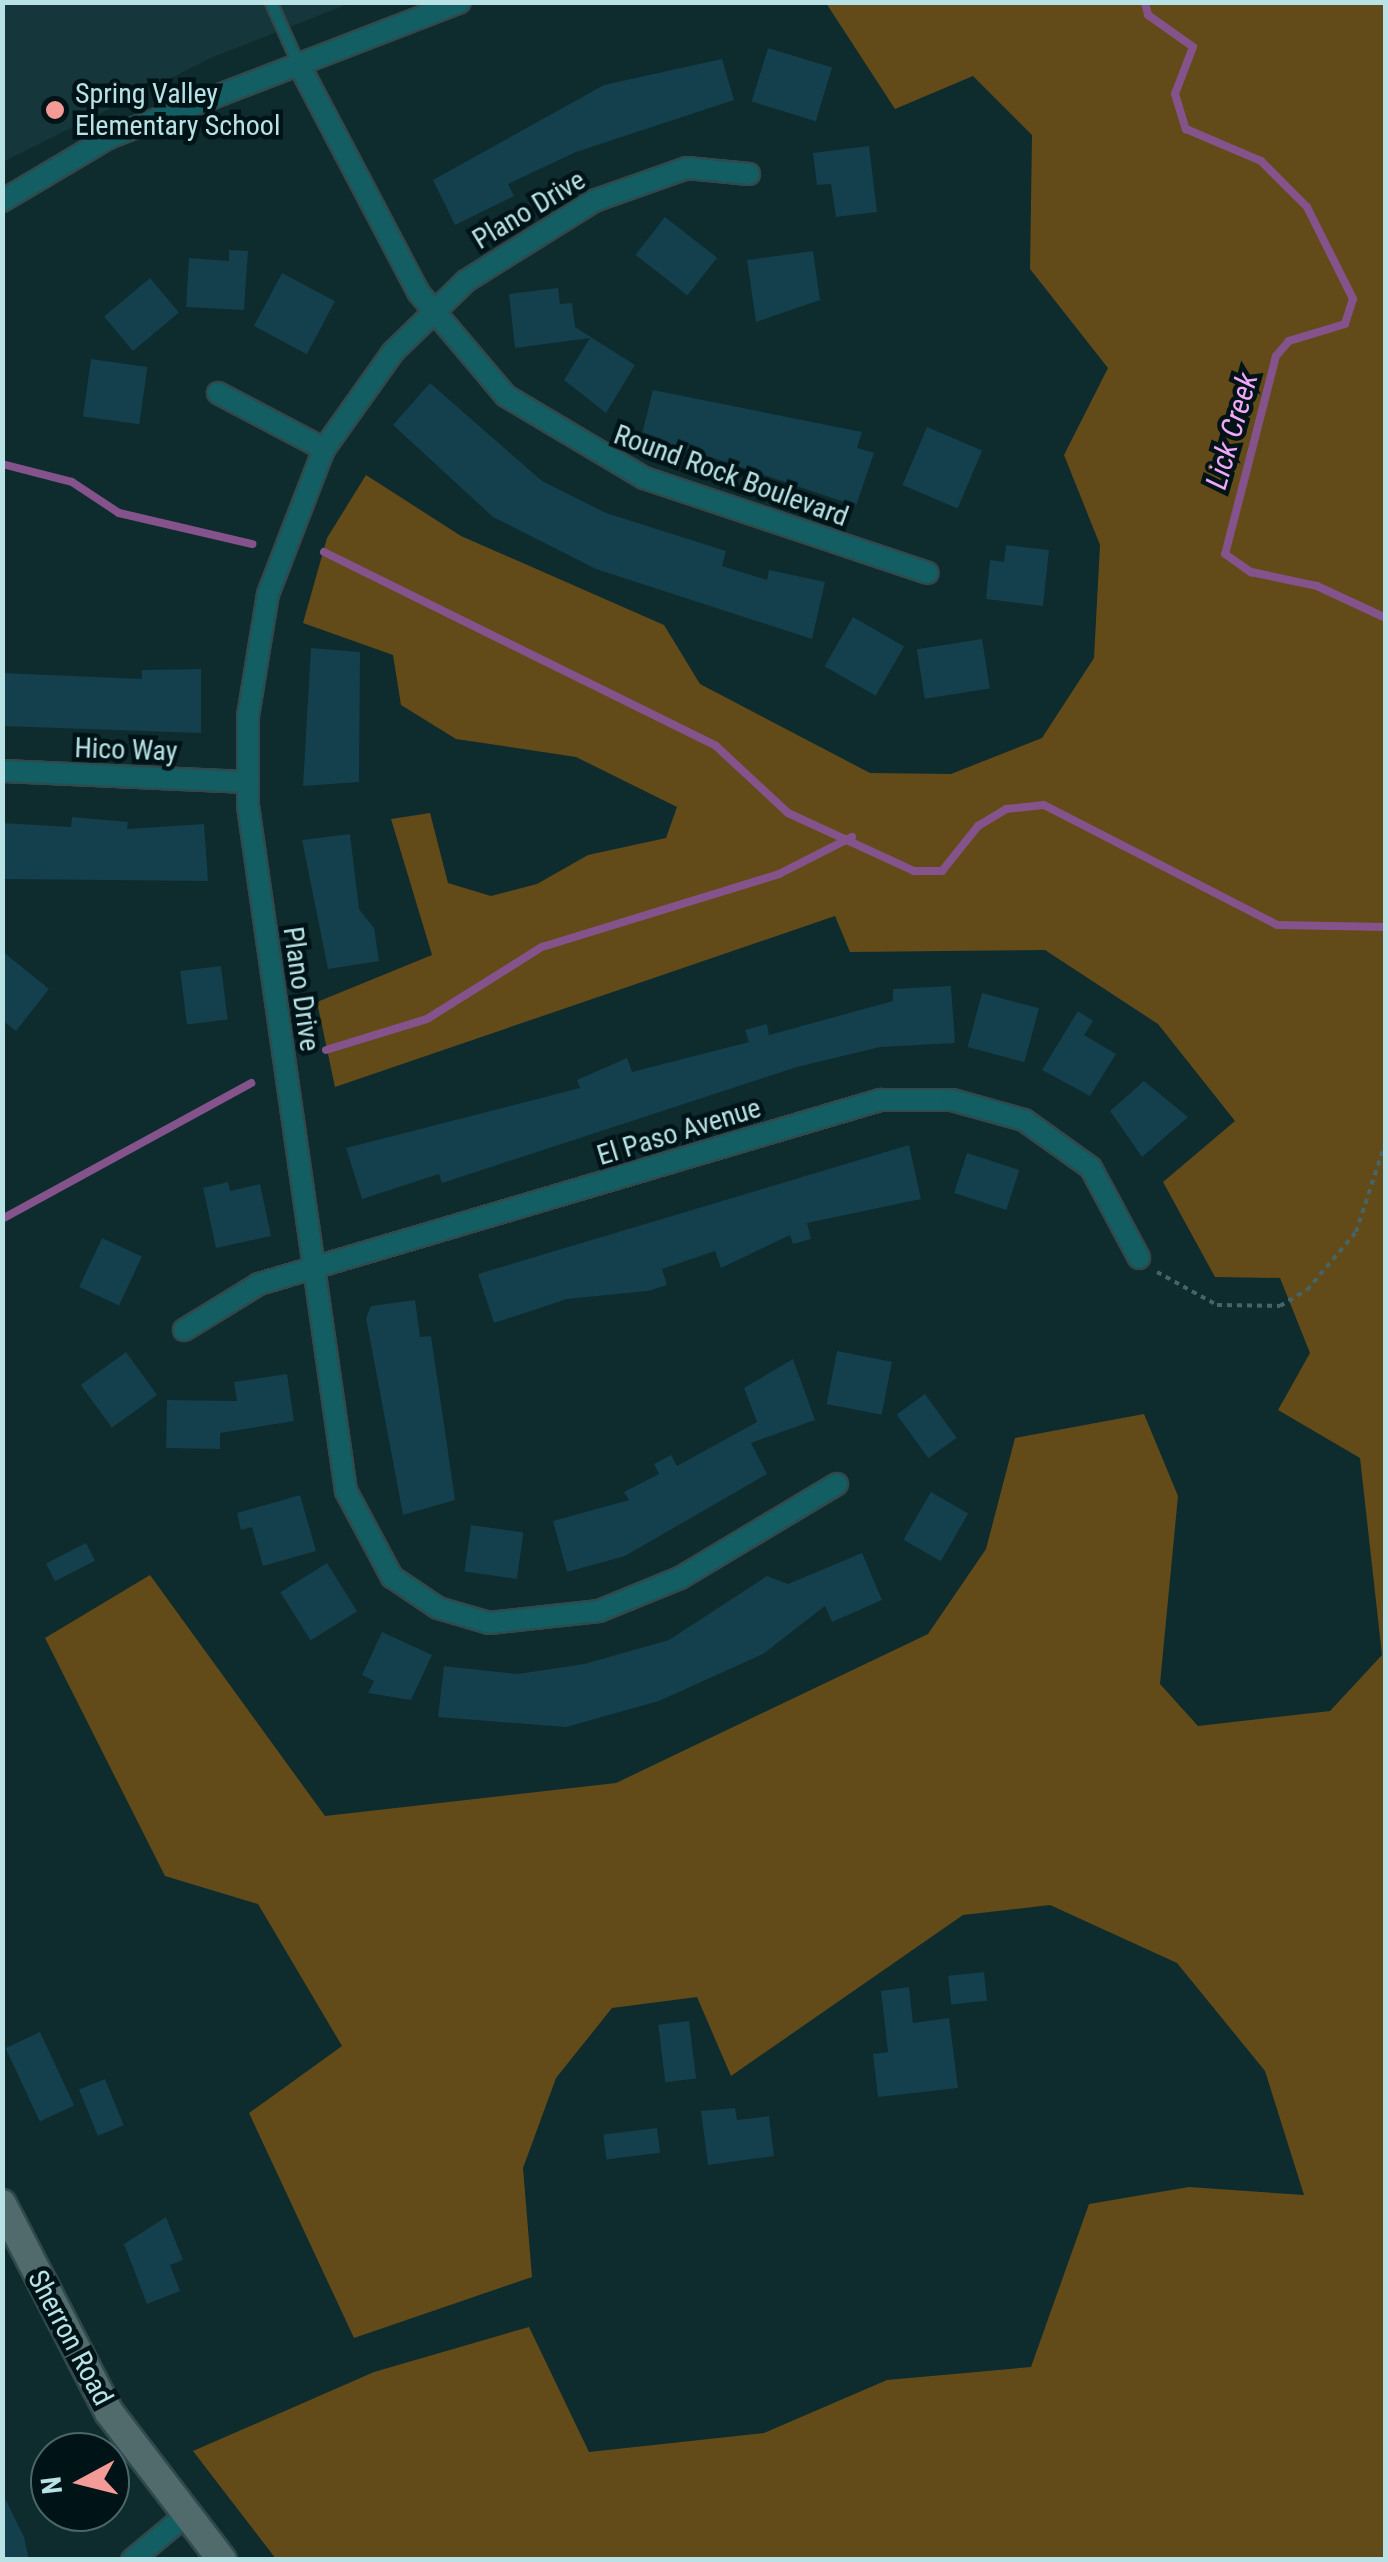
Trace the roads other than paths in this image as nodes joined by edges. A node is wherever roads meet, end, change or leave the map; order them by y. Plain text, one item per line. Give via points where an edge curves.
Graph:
1 (270, 2) edge
2 (460, 2) edge
3 (298, 63) junction
4 (749, 174) dead end
5 (2, 201) edge
6 (430, 310) junction
7 (218, 393) dead end
8 (324, 449) junction
9 (928, 573) dead end
10 (2, 771) edge
11 (248, 782) junction
12 (1139, 1258) road end
13 (314, 1270) junction
14 (184, 1330) dead end
15 (837, 1484) dead end
16 (2, 2204) edge
17 (185, 2516) junction
18 (132, 2560) edge
19 (222, 2560) edge

1 - 3 lane
2 - 3 street
3 - 5 street via 108,138
3 - 6 street, Round Rock Boulevard
4 - 6 street, Plano Drive via 686,168 642,180 534,233
6 - 8 street, Plano Drive
6 - 9 street, Round Rock Boulevard via 506,396 595,457
7 - 8 street
8 - 11 street, Plano Drive via 268,594
10 - 11 street, Hico Way
11 - 13 street, Plano Drive
12 - 13 street, El Paso Avenue via 1091,1168 1061,1143 991,1106 920,1097 836,1112
13 - 14 street, El Paso Avenue via 245,1290
13 - 15 street, Plano Drive via 353,1514 392,1578 460,1617 532,1621 638,1598
16 - 17 main road, Sherron Road via 109,2412
17 - 18 street
17 - 19 main road, Sherron Road

